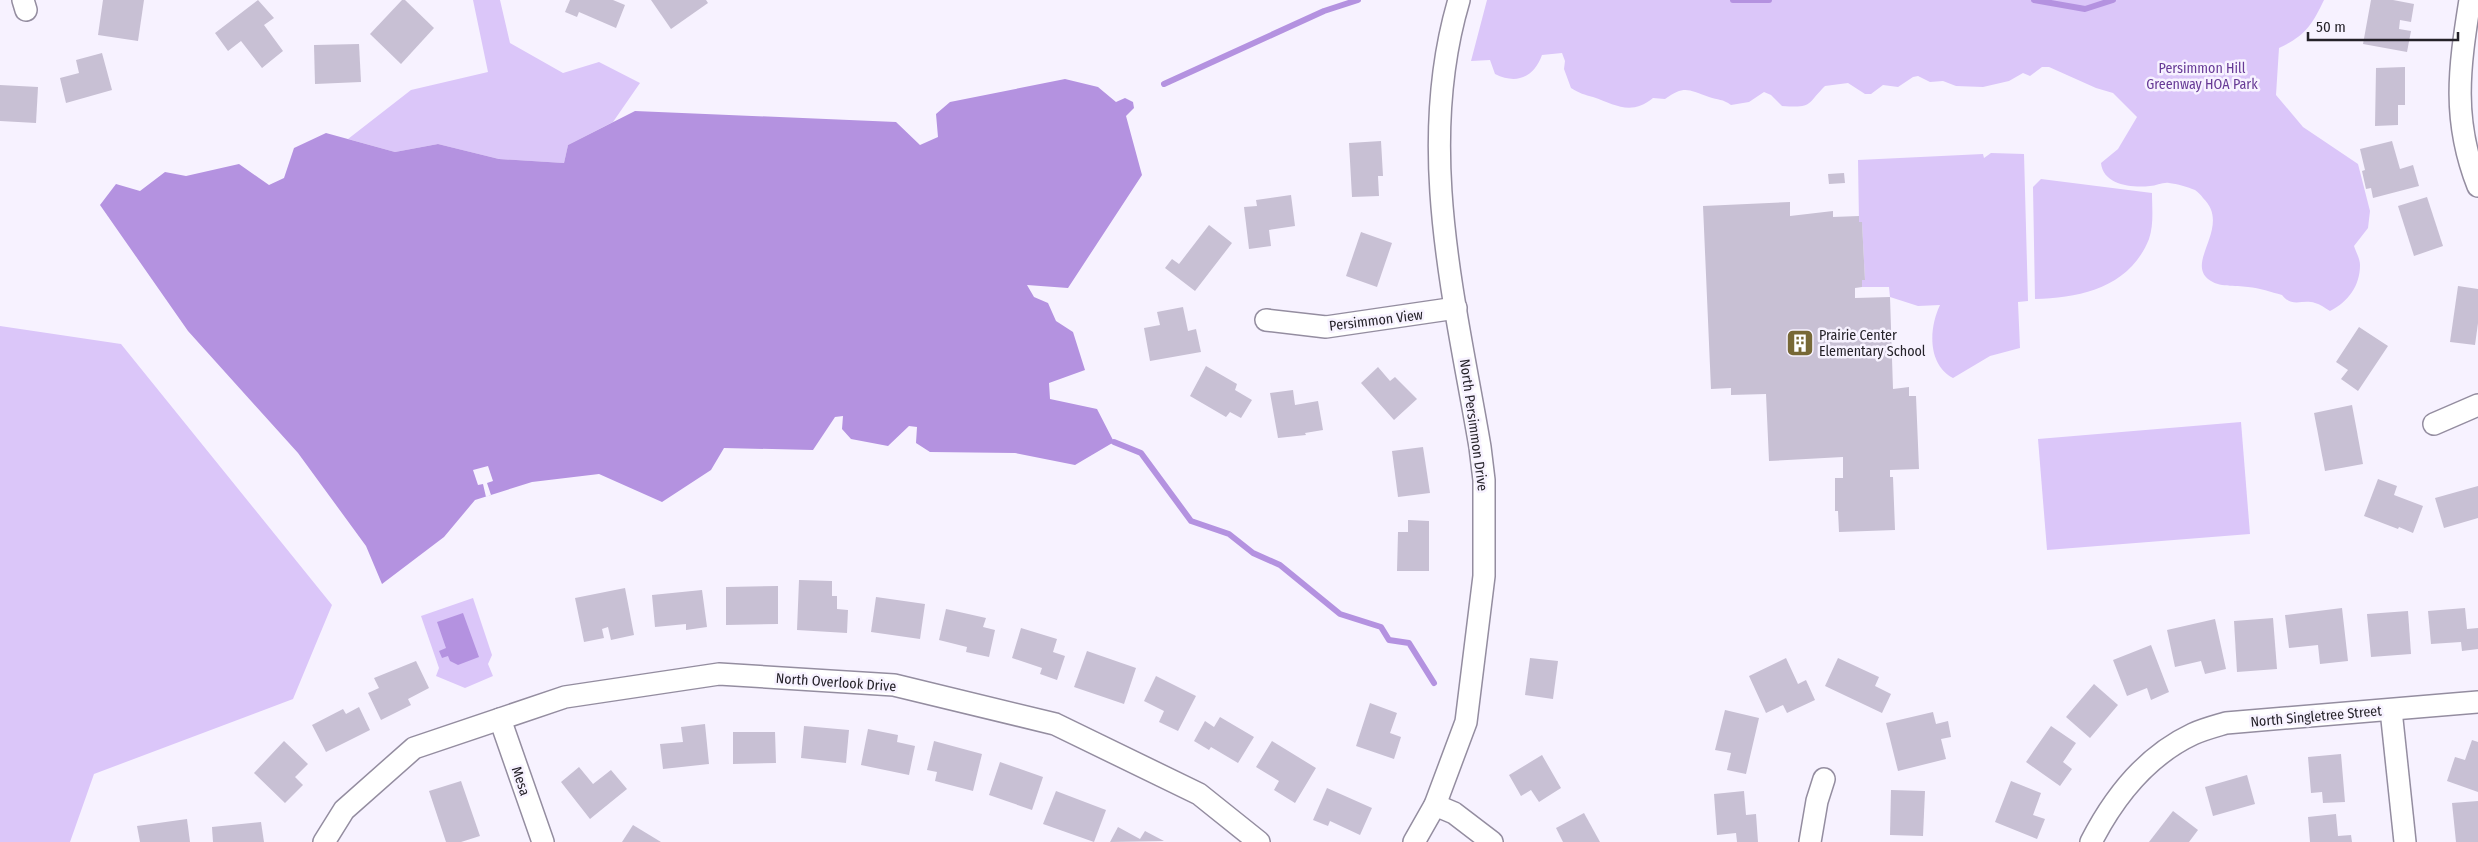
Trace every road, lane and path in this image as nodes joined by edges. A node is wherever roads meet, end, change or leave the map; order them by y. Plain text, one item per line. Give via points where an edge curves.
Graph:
1 (1459, 0) edge
2 (2470, 0) edge
3 (2471, 42) edge
4 (2478, 186) edge
5 (1456, 308) junction
6 (1266, 320) dead end
7 (2478, 405) edge
8 (2434, 424) dead end
9 (2478, 702) edge
10 (2391, 710) junction
11 (500, 719) junction
12 (1824, 778) dead end
13 (1435, 805) junction
14 (324, 842) edge
15 (543, 842) edge
16 (1259, 842) edge
17 (1414, 842) edge
18 (1492, 842) edge
19 (1810, 842) edge
20 (2090, 842) edge
21 (2405, 842) edge

1 - 5 street, North Persimmon Drive via 1444,63 1438,110 1439,188
2 - 3 street
3 - 4 street via 2458,100 2469,164
5 - 6 street, Persimmon View via 1326,327
5 - 13 street, North Persimmon Drive via 1480,447 1486,543 1481,613 1466,722
7 - 8 street
9 - 10 street, North Singletree Street
10 - 20 street, North Singletree Street via 2226,723 2193,734 2161,753 2132,780 2107,810
10 - 21 street
11 - 14 street, North Overlook Drive via 414,748 344,810
11 - 15 street, Mesa
11 - 16 street, North Overlook Drive via 565,697 719,674 894,684 1055,724 1199,794
12 - 19 street
13 - 17 street, North Persimmon Drive
13 - 18 street via 1454,813

